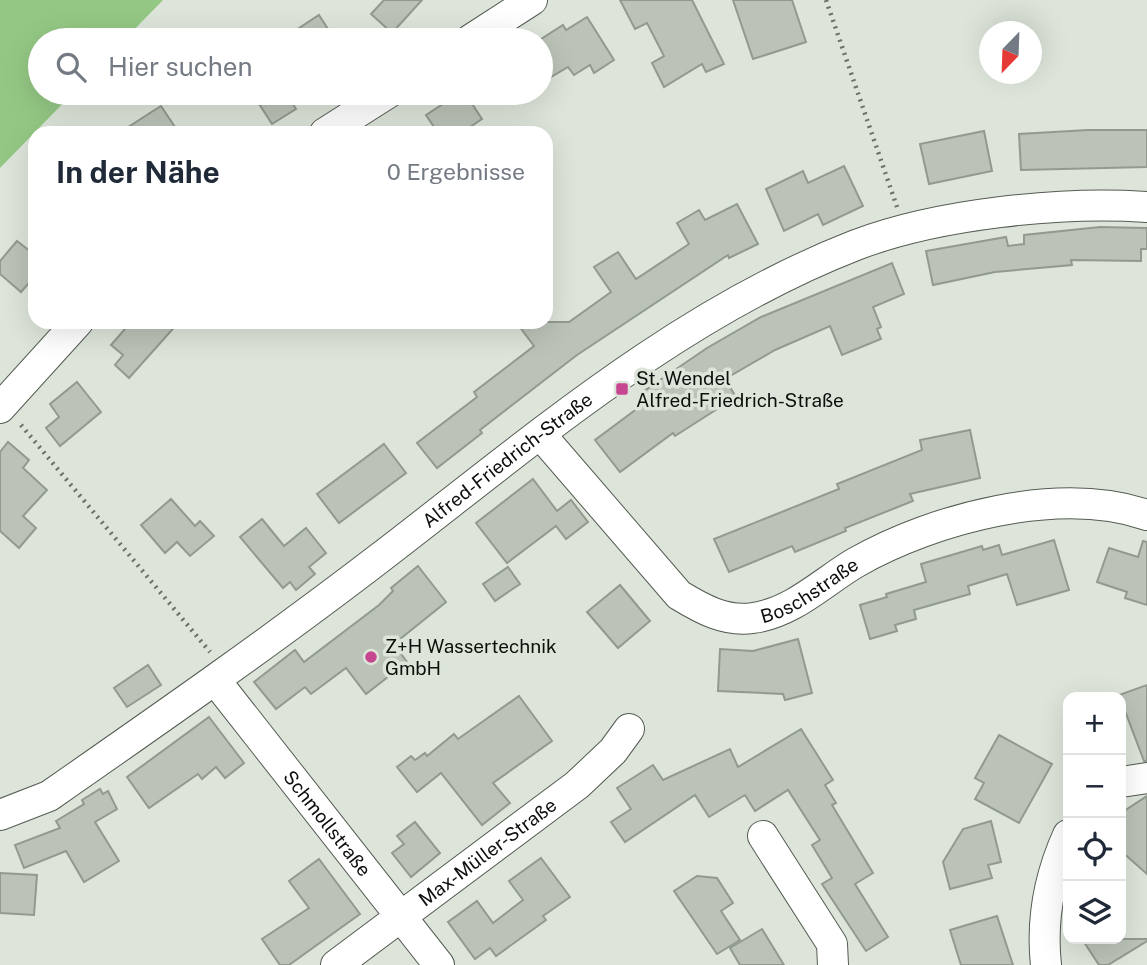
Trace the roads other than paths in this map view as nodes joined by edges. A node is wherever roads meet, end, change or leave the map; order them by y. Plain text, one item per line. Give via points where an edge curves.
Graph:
1 (532, 0) edge
2 (489, 28) edge
3 (369, 105) edge
4 (336, 126) edge
5 (1147, 206) edge
6 (72, 329) edge
7 (2, 406) edge
8 (540, 434) junction
9 (1147, 515) edge
10 (221, 676) junction
11 (629, 729) dead end
12 (1147, 778) edge
13 (1126, 781) edge
14 (0, 816) edge
15 (764, 836) dead end
16 (1063, 846) edge
17 (404, 917) junction
18 (336, 965) edge
19 (439, 965) edge
20 (833, 965) edge
21 (1046, 965) edge

1 - 2 street
3 - 4 street
5 - 8 street, Alfred-Friedrich-Straße via 1012,212 858,244 704,319
6 - 7 street
8 - 9 street, Boschstraße via 679,595 726,618 781,611 856,563 960,520 1080,502
8 - 10 street, Alfred-Friedrich-Straße
10 - 14 street, Alfred-Friedrich-Straße via 49,796
10 - 17 street, Schmollstraße
11 - 17 street, Max-Müller-Straße via 614,751 577,785
12 - 13 street
15 - 20 street via 832,944
16 - 21 street via 1045,903
17 - 18 street, Max-Müller-Straße
17 - 19 street, Schmollstraße

